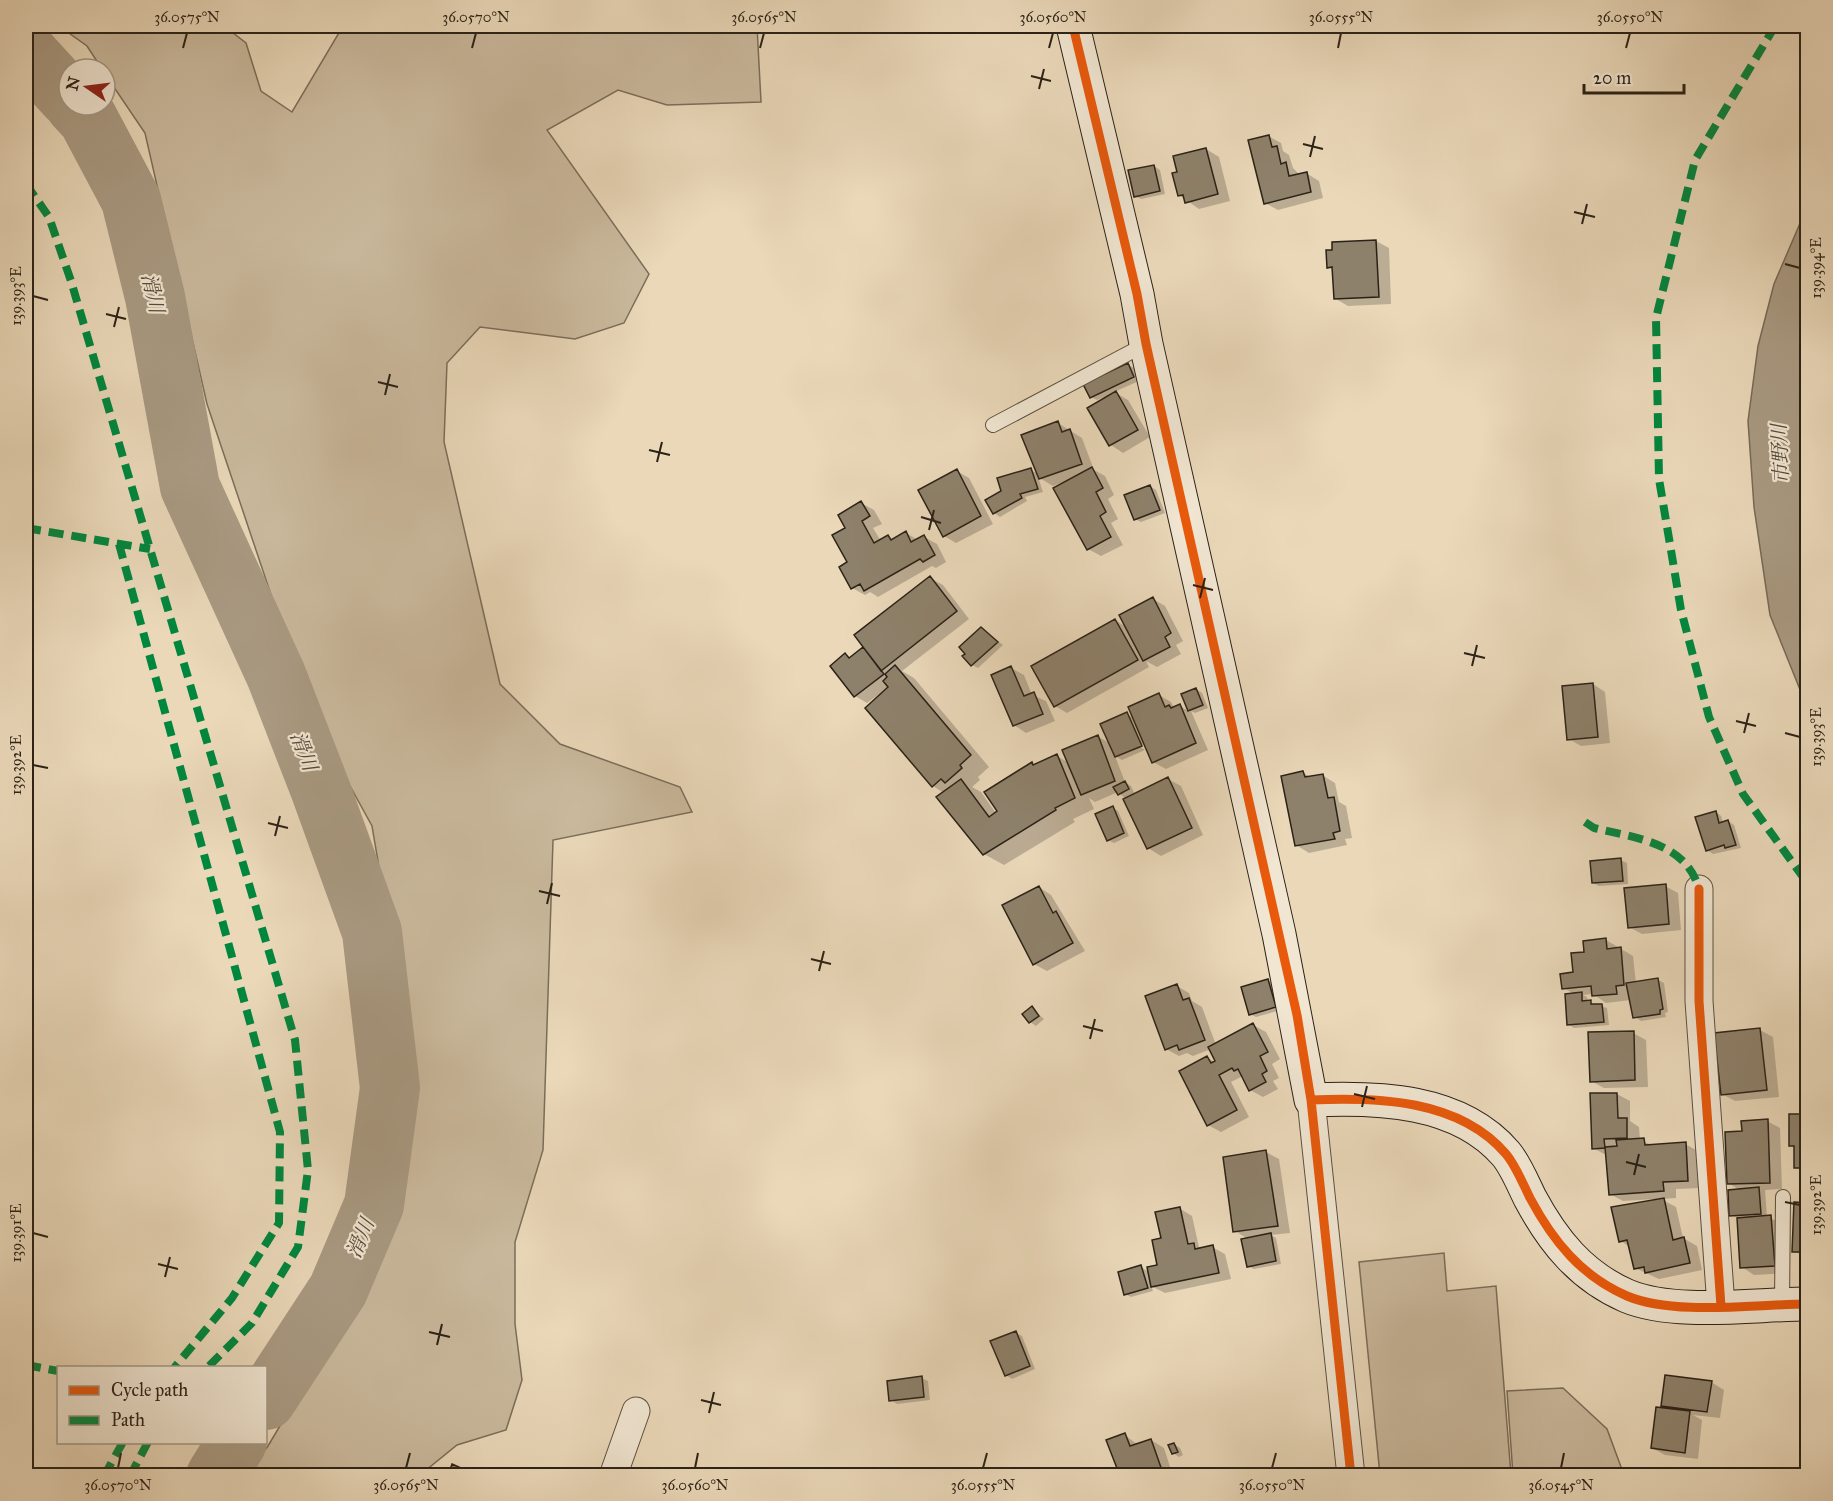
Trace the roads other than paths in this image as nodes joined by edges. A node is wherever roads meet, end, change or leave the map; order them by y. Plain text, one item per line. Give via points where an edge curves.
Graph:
1 (1072, 26) edge
2 (1146, 344) junction
3 (993, 425) dead end
4 (1699, 890) dead end
5 (1311, 1100) junction
6 (1783, 1197) dead end
7 (1795, 1304) edge
8 (1721, 1306) junction
9 (636, 1411) dead end
10 (613, 1476) edge
11 (1351, 1476) edge

1 - 2 street
2 - 3 lane
2 - 5 street via 1279,934
4 - 8 street via 1700,1001
5 - 8 street via 1409,1102 1460,1120 1506,1154 1566,1255 1599,1281 1655,1304
5 - 11 street
6 - 7 lane
7 - 8 street
9 - 10 street

